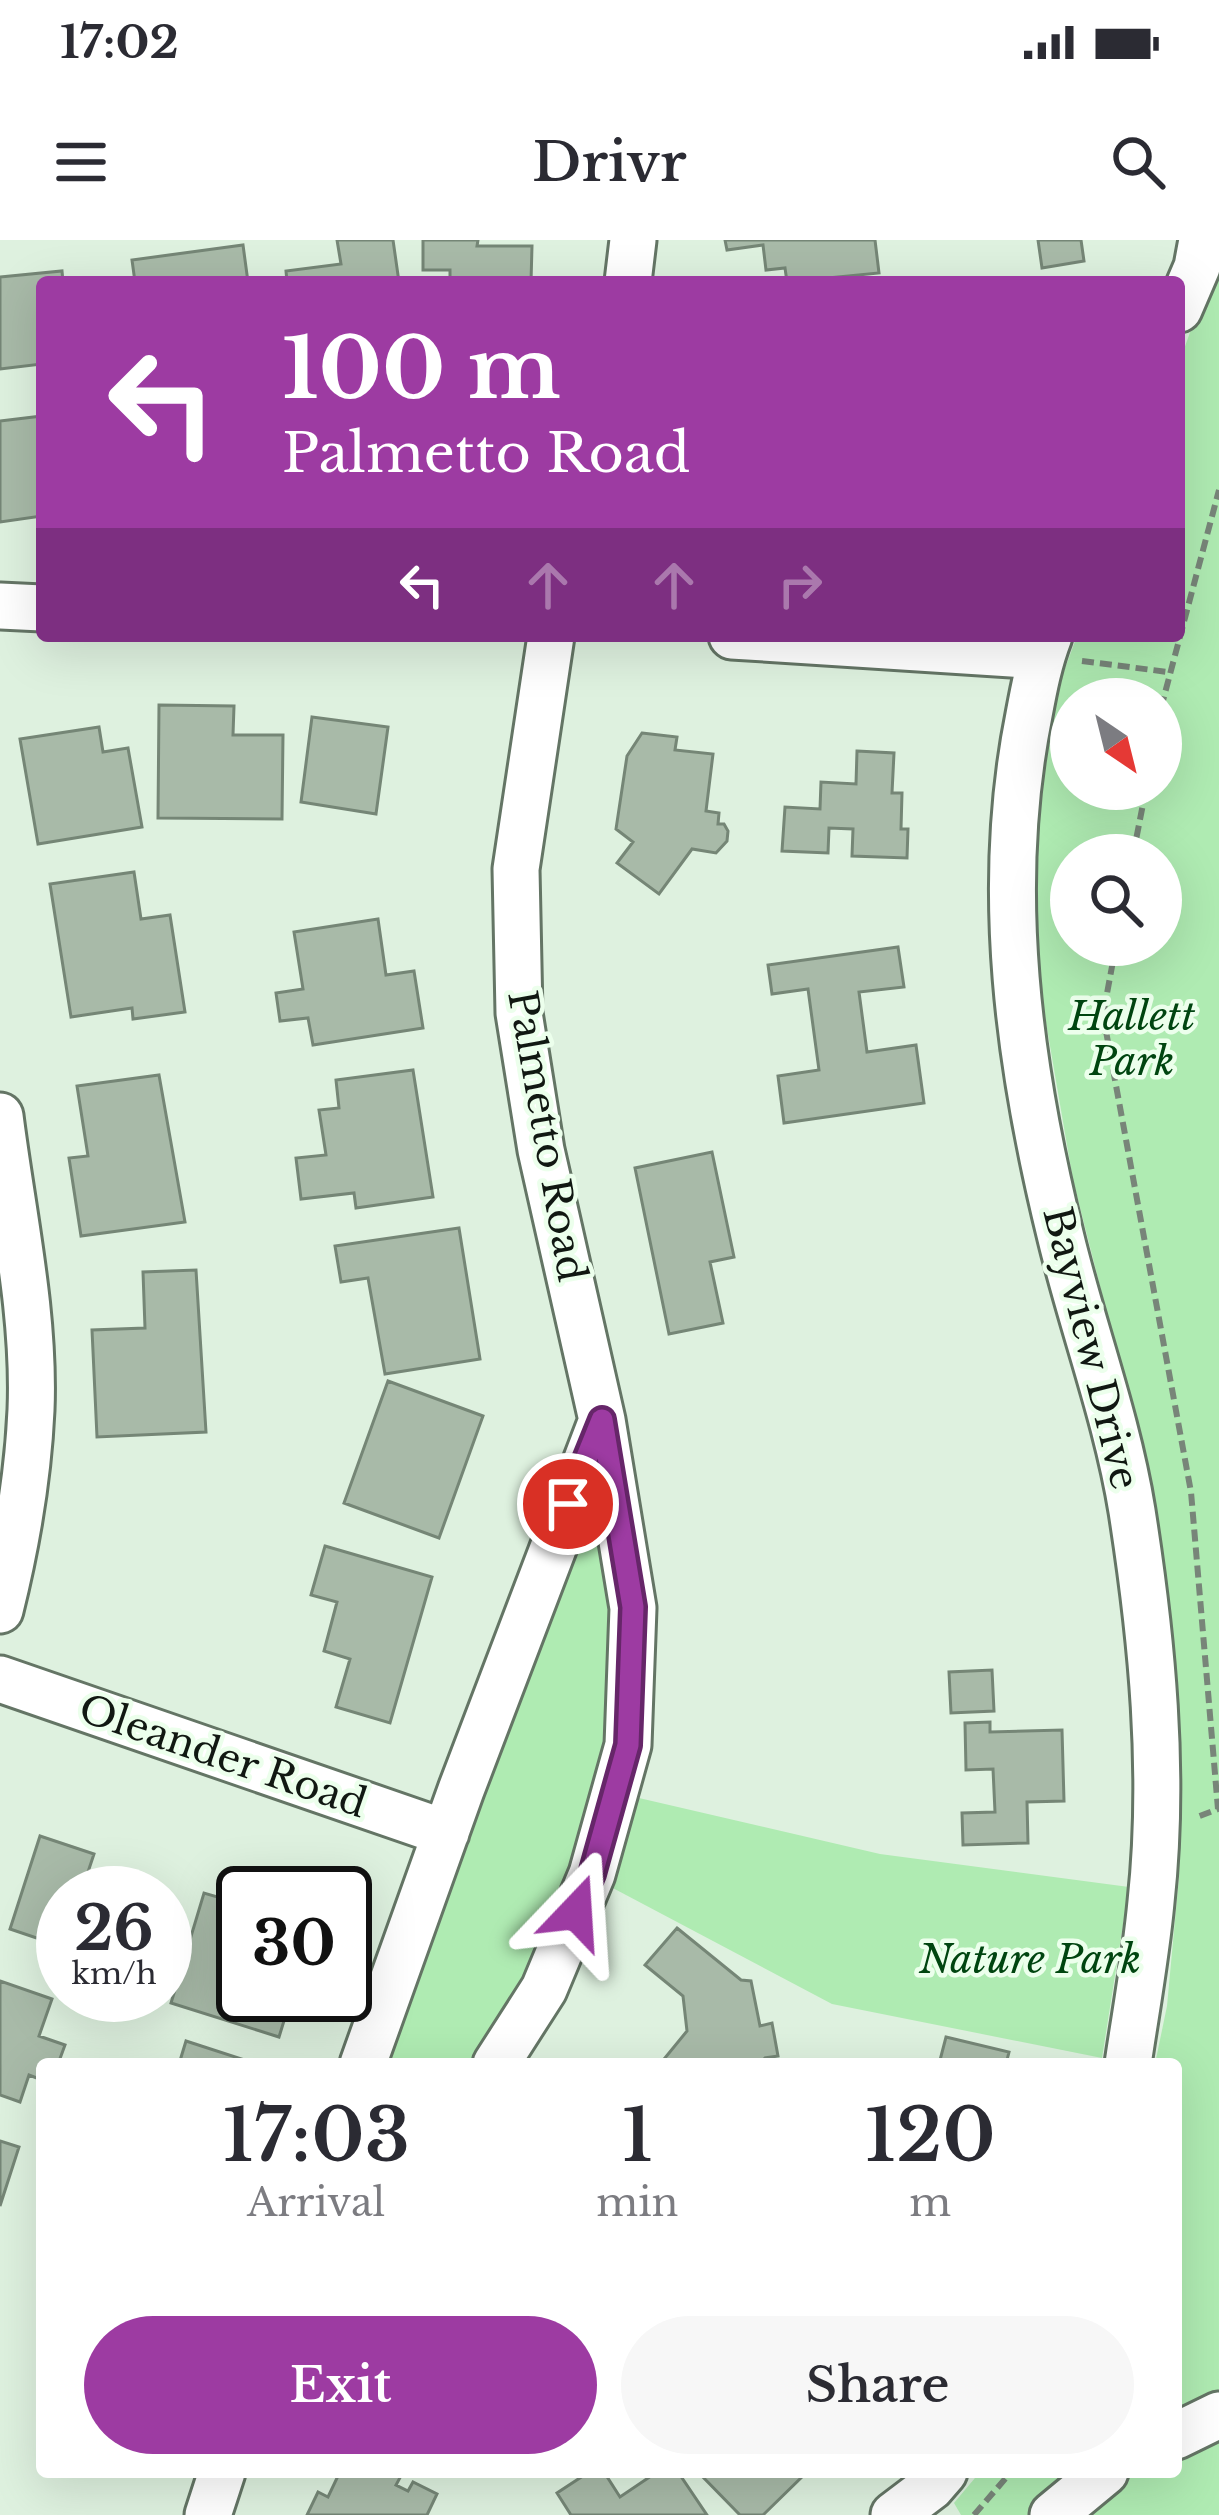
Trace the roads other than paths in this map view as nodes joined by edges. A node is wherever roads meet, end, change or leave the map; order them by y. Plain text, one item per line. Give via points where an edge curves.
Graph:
1 (633, 240) edge
2 (1202, 240) edge
3 (629, 276) edge
4 (1185, 295) edge
5 (0, 606) edge
6 (36, 608) edge
7 (550, 642) edge
8 (920, 642) edge
9 (1045, 646) edge
10 (0, 1116) edge
11 (602, 1420) junction
12 (0, 1610) edge
13 (0, 1679) edge
14 (446, 1833) junction
15 (365, 2058) edge
16 (500, 2058) edge
17 (1130, 2058) edge
18 (1219, 2415) edge
19 (1182, 2434) edge
20 (220, 2478) edge
21 (939, 2478) edge
22 (1098, 2478) edge
23 (208, 2515) edge
24 (894, 2515) edge
25 (1053, 2515) edge

1 - 3 street
2 - 4 street
5 - 6 street
7 - 11 street, Palmetto Road via 516,869 519,1012
8 - 9 street
9 - 17 street, Bayview Drive via 1018,770 1010,918 1034,1110 1131,1505 1148,1625 1152,1899
10 - 12 street via 31,1409
11 - 14 street
11 - 16 street, Palmetto Road via 633,1607 628,1745 584,1893 544,1989
13 - 14 street, Oleander Road
14 - 15 street
18 - 19 street
20 - 23 street
21 - 24 street
22 - 25 street

